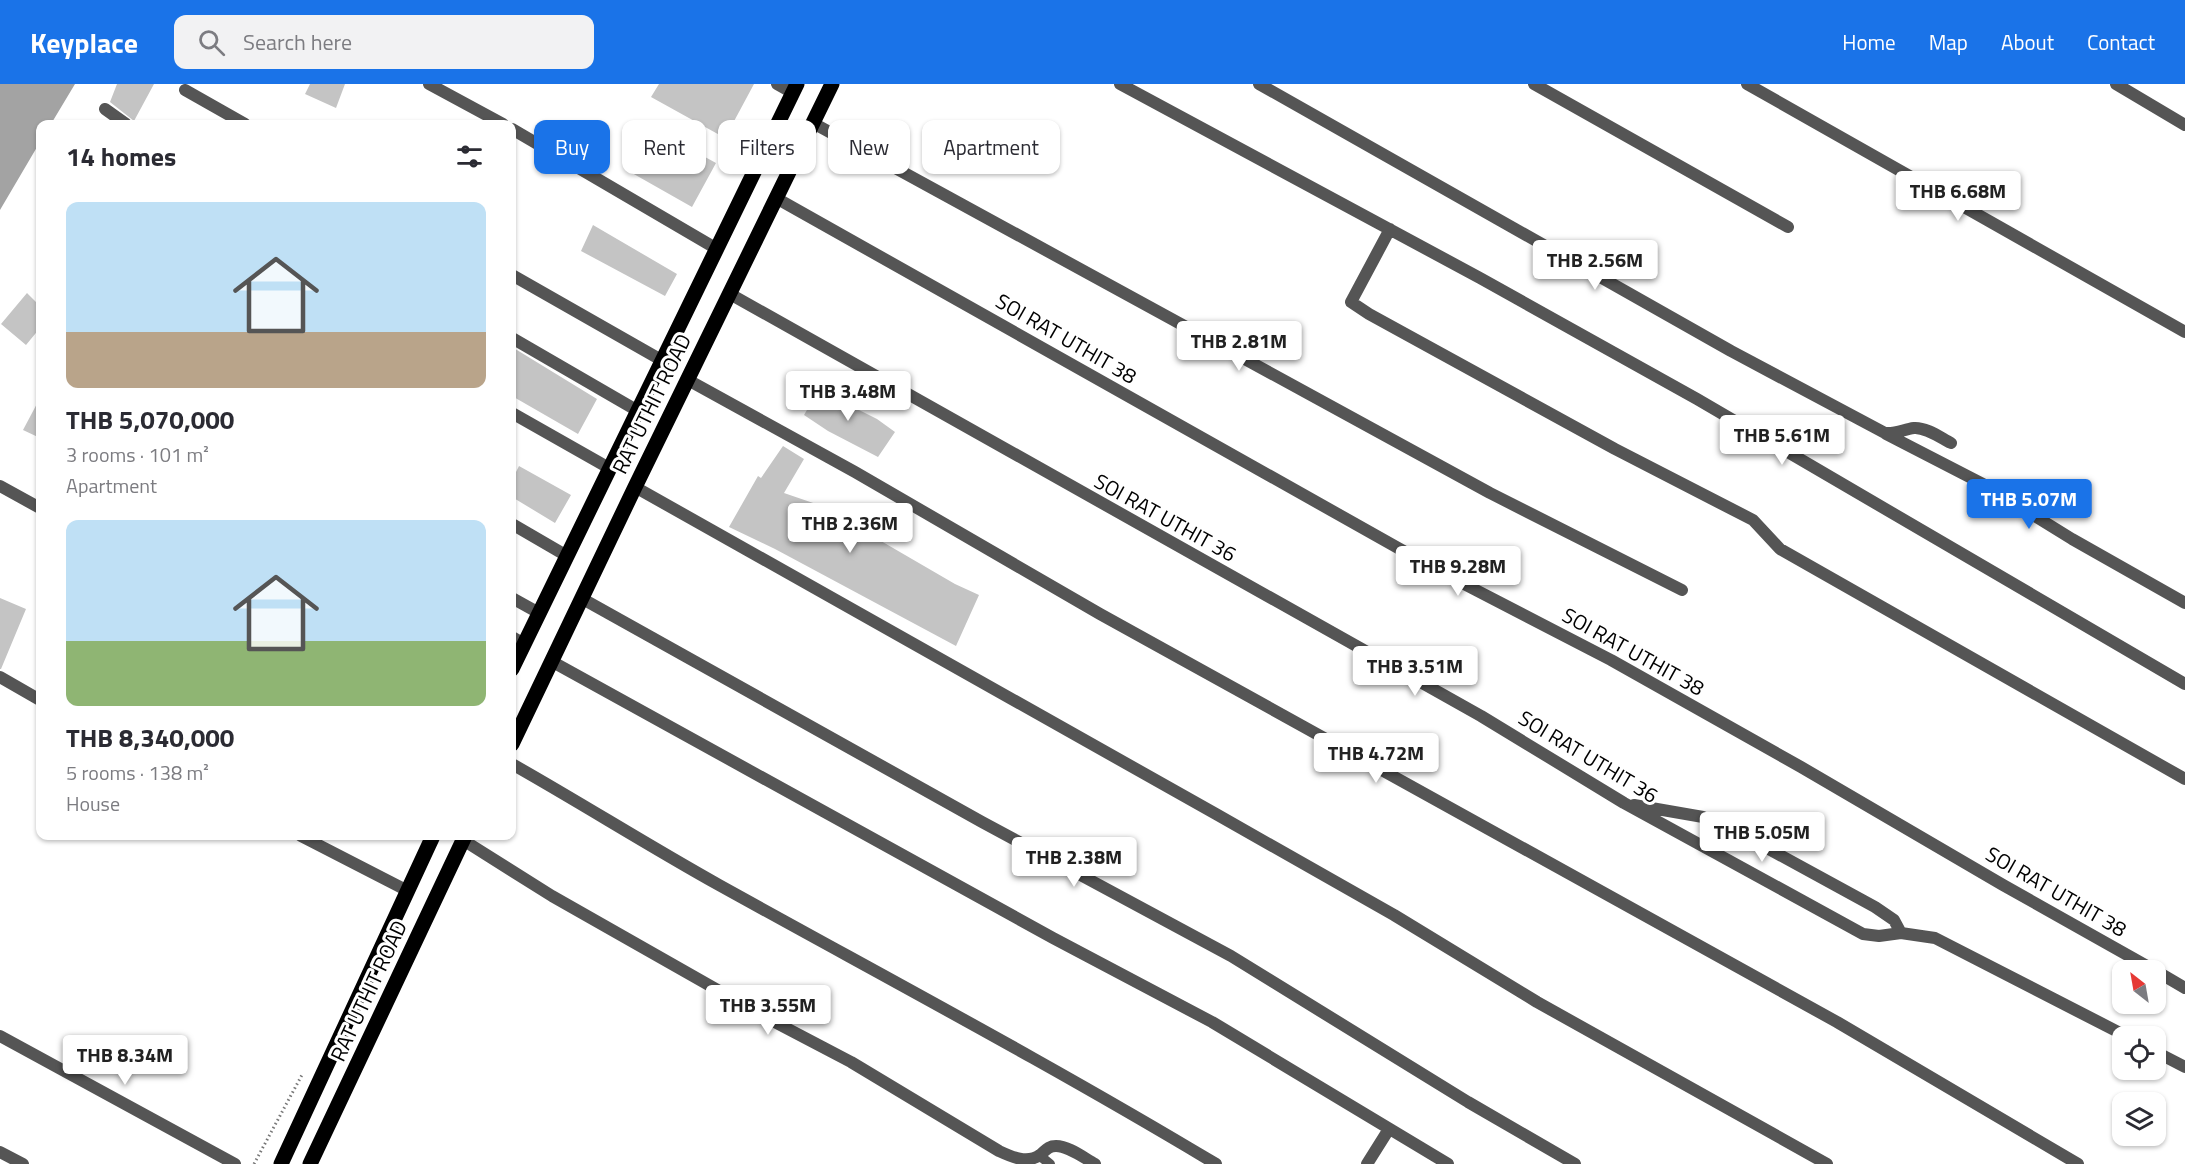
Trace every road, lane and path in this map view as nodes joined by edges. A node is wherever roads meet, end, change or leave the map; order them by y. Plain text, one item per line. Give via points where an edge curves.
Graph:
1 (429, 84) edge
2 (777, 84) edge
3 (832, 84) edge
4 (1120, 84) edge
5 (1259, 84) edge
6 (1534, 84) edge
7 (1747, 84) edge
8 (2116, 84) edge
9 (795, 88) edge
10 (185, 90) dead end
11 (105, 109) dead end
12 (120, 120) edge
13 (238, 120) edge
14 (496, 120) edge
15 (814, 120) edge
16 (816, 125) edge
17 (2185, 125) edge
18 (516, 131) edge
19 (788, 174) edge
20 (776, 198) junction
21 (1788, 227) dead end
22 (1390, 229) junction
23 (717, 249) junction
24 (516, 277) edge
25 (730, 294) junction
26 (2185, 332) edge
27 (516, 341) edge
28 (663, 361) junction
29 (688, 380) junction
30 (638, 411) junction
31 (516, 415) edge
32 (1885, 433) junction
33 (1951, 443) dead end
34 (609, 468) junction
35 (0, 486) edge
36 (635, 487) junction
37 (36, 506) edge
38 (516, 526) edge
39 (567, 556) junction
40 (1682, 590) dead end
41 (581, 598) junction
42 (516, 600) edge
43 (2185, 603) edge
44 (539, 613) junction
45 (518, 640) edge
46 (551, 661) junction
47 (0, 677) edge
48 (2185, 684) edge
49 (36, 698) edge
50 (516, 735) edge
51 (516, 766) edge
52 (2185, 779) edge
53 (1624, 803) junction
54 (308, 840) edge
55 (431, 840) edge
56 (463, 840) edge
57 (467, 840) edge
58 (422, 858) junction
59 (449, 868) junction
60 (408, 891) junction
61 (1901, 933) junction
62 (2136, 960) edge
63 (2166, 977) edge
64 (2185, 988) edge
65 (2112, 1029) edge
66 (0, 1036) edge
67 (2166, 1057) edge
68 (2185, 1067) edge
69 (1389, 1129) junction
70 (0, 1152) edge
71 (1039, 1155) junction
72 (22, 1164) edge
73 (235, 1164) edge
74 (281, 1164) edge
75 (310, 1164) edge
76 (1050, 1164) edge
77 (1095, 1164) edge
78 (1216, 1164) edge
79 (1367, 1164) edge
80 (1448, 1164) edge
81 (1575, 1164) edge
82 (1827, 1164) edge
83 (2079, 1164) edge

1 - 14 street
2 - 9 street
3 - 15 main road, RAT UTHIT ROAD
4 - 22 street
5 - 32 street via 1731,351
6 - 21 street
7 - 26 street
8 - 17 street
9 - 23 main road, RAT UTHIT ROAD
10 - 13 street
11 - 12 street
16 - 40 street via 1490,493
18 - 23 street
19 - 20 main road, RAT UTHIT ROAD
20 - 25 main road, RAT UTHIT ROAD
20 - 62 street, SOI RAT UTHIT 38 via 1438,571 1641,677
22 - 48 street via 1697,399
22 - 52 street via 1351,302 1615,449 1753,520 1780,549
23 - 28 main road, RAT UTHIT ROAD
24 - 28 street
25 - 29 main road, RAT UTHIT ROAD
25 - 53 street, SOI RAT UTHIT 36 via 1481,716
27 - 30 street
28 - 30 main road, RAT UTHIT ROAD
29 - 36 main road, RAT UTHIT ROAD
29 - 83 street via 1111,620 1827,1016
30 - 34 main road, RAT UTHIT ROAD
31 - 34 street
32 - 33 street via 1921,428
32 - 43 street via 1983,484
34 - 39 main road, RAT UTHIT ROAD
35 - 37 street
36 - 41 main road, RAT UTHIT ROAD
36 - 82 street
38 - 39 street
39 - 44 main road, RAT UTHIT ROAD
41 - 46 main road, RAT UTHIT ROAD
41 - 81 street via 982,822 1232,956
42 - 44 street
44 - 45 main road, RAT UTHIT ROAD
46 - 50 main road, RAT UTHIT ROAD
46 - 69 street via 1212,1022
47 - 49 street
51 - 78 street via 717,884 986,1031
53 - 61 street, SOI RAT UTHIT 36 via 1863,934
53 - 61 street via 1703,817 1734,830 1875,907 1894,920
54 - 60 street
55 - 58 main road, RAT UTHIT ROAD
56 - 59 main road, RAT UTHIT ROAD
57 - 71 street via 603,926 851,1062 999,1151 1017,1159
58 - 59 main road
58 - 60 main road, RAT UTHIT ROAD
59 - 75 main road, RAT UTHIT ROAD
60 - 74 main road, RAT UTHIT ROAD
61 - 65 street, SOI RAT UTHIT 36 via 1935,938
63 - 64 street, SOI RAT UTHIT 38
66 - 73 street
67 - 68 street
69 - 79 street
69 - 80 street
70 - 72 street
71 - 76 lane
71 - 77 street via 1048,1147 1059,1146

